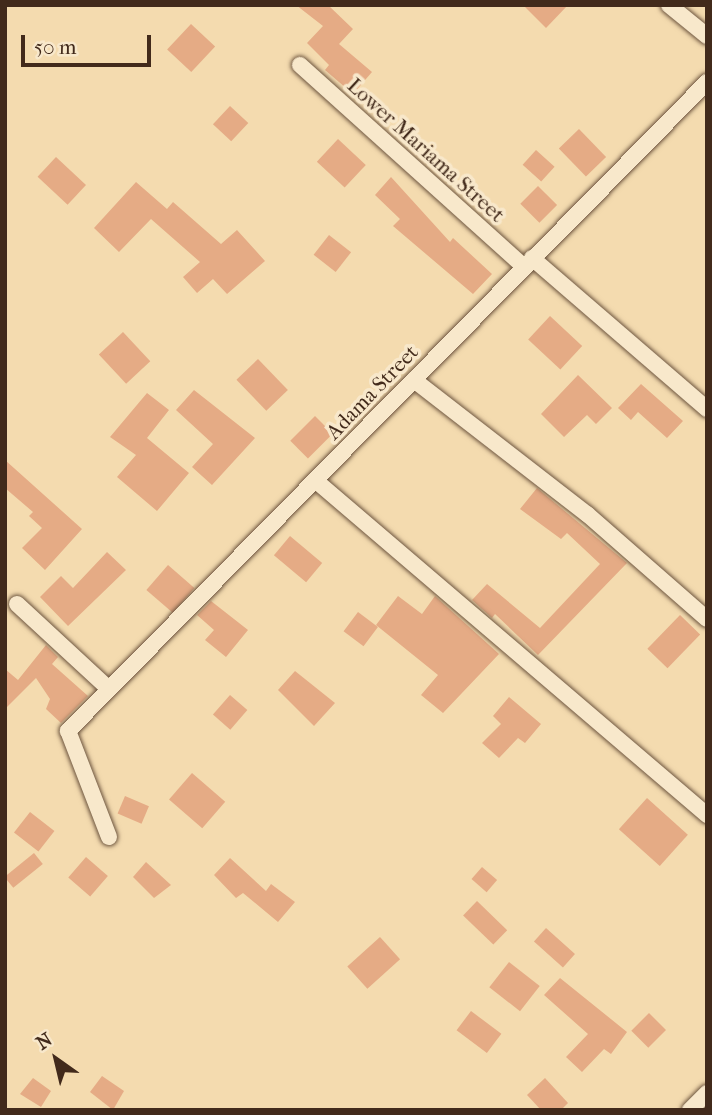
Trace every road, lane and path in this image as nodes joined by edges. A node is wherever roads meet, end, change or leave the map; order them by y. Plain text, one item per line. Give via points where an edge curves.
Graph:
1 (669, 5) edge
2 (707, 36) edge
3 (300, 65) dead end
4 (707, 82) edge
5 (528, 262) junction
6 (414, 380) junction
7 (707, 409) edge
8 (315, 480) junction
9 (17, 604) dead end
10 (703, 609) edge
11 (109, 689) junction
12 (707, 815) edge
13 (109, 837) dead end
14 (707, 1093) edge
15 (690, 1110) edge

1 - 2 street
3 - 5 street, Lower Mariama Street
4 - 5 street, Adama Street
5 - 6 street, Adama Street
5 - 7 street, Lower Mariama Street
6 - 8 street, Adama Street
6 - 10 street
8 - 11 street, Adama Street
8 - 12 street
9 - 11 street
11 - 13 street, Adama Street via 68,731
14 - 15 street

